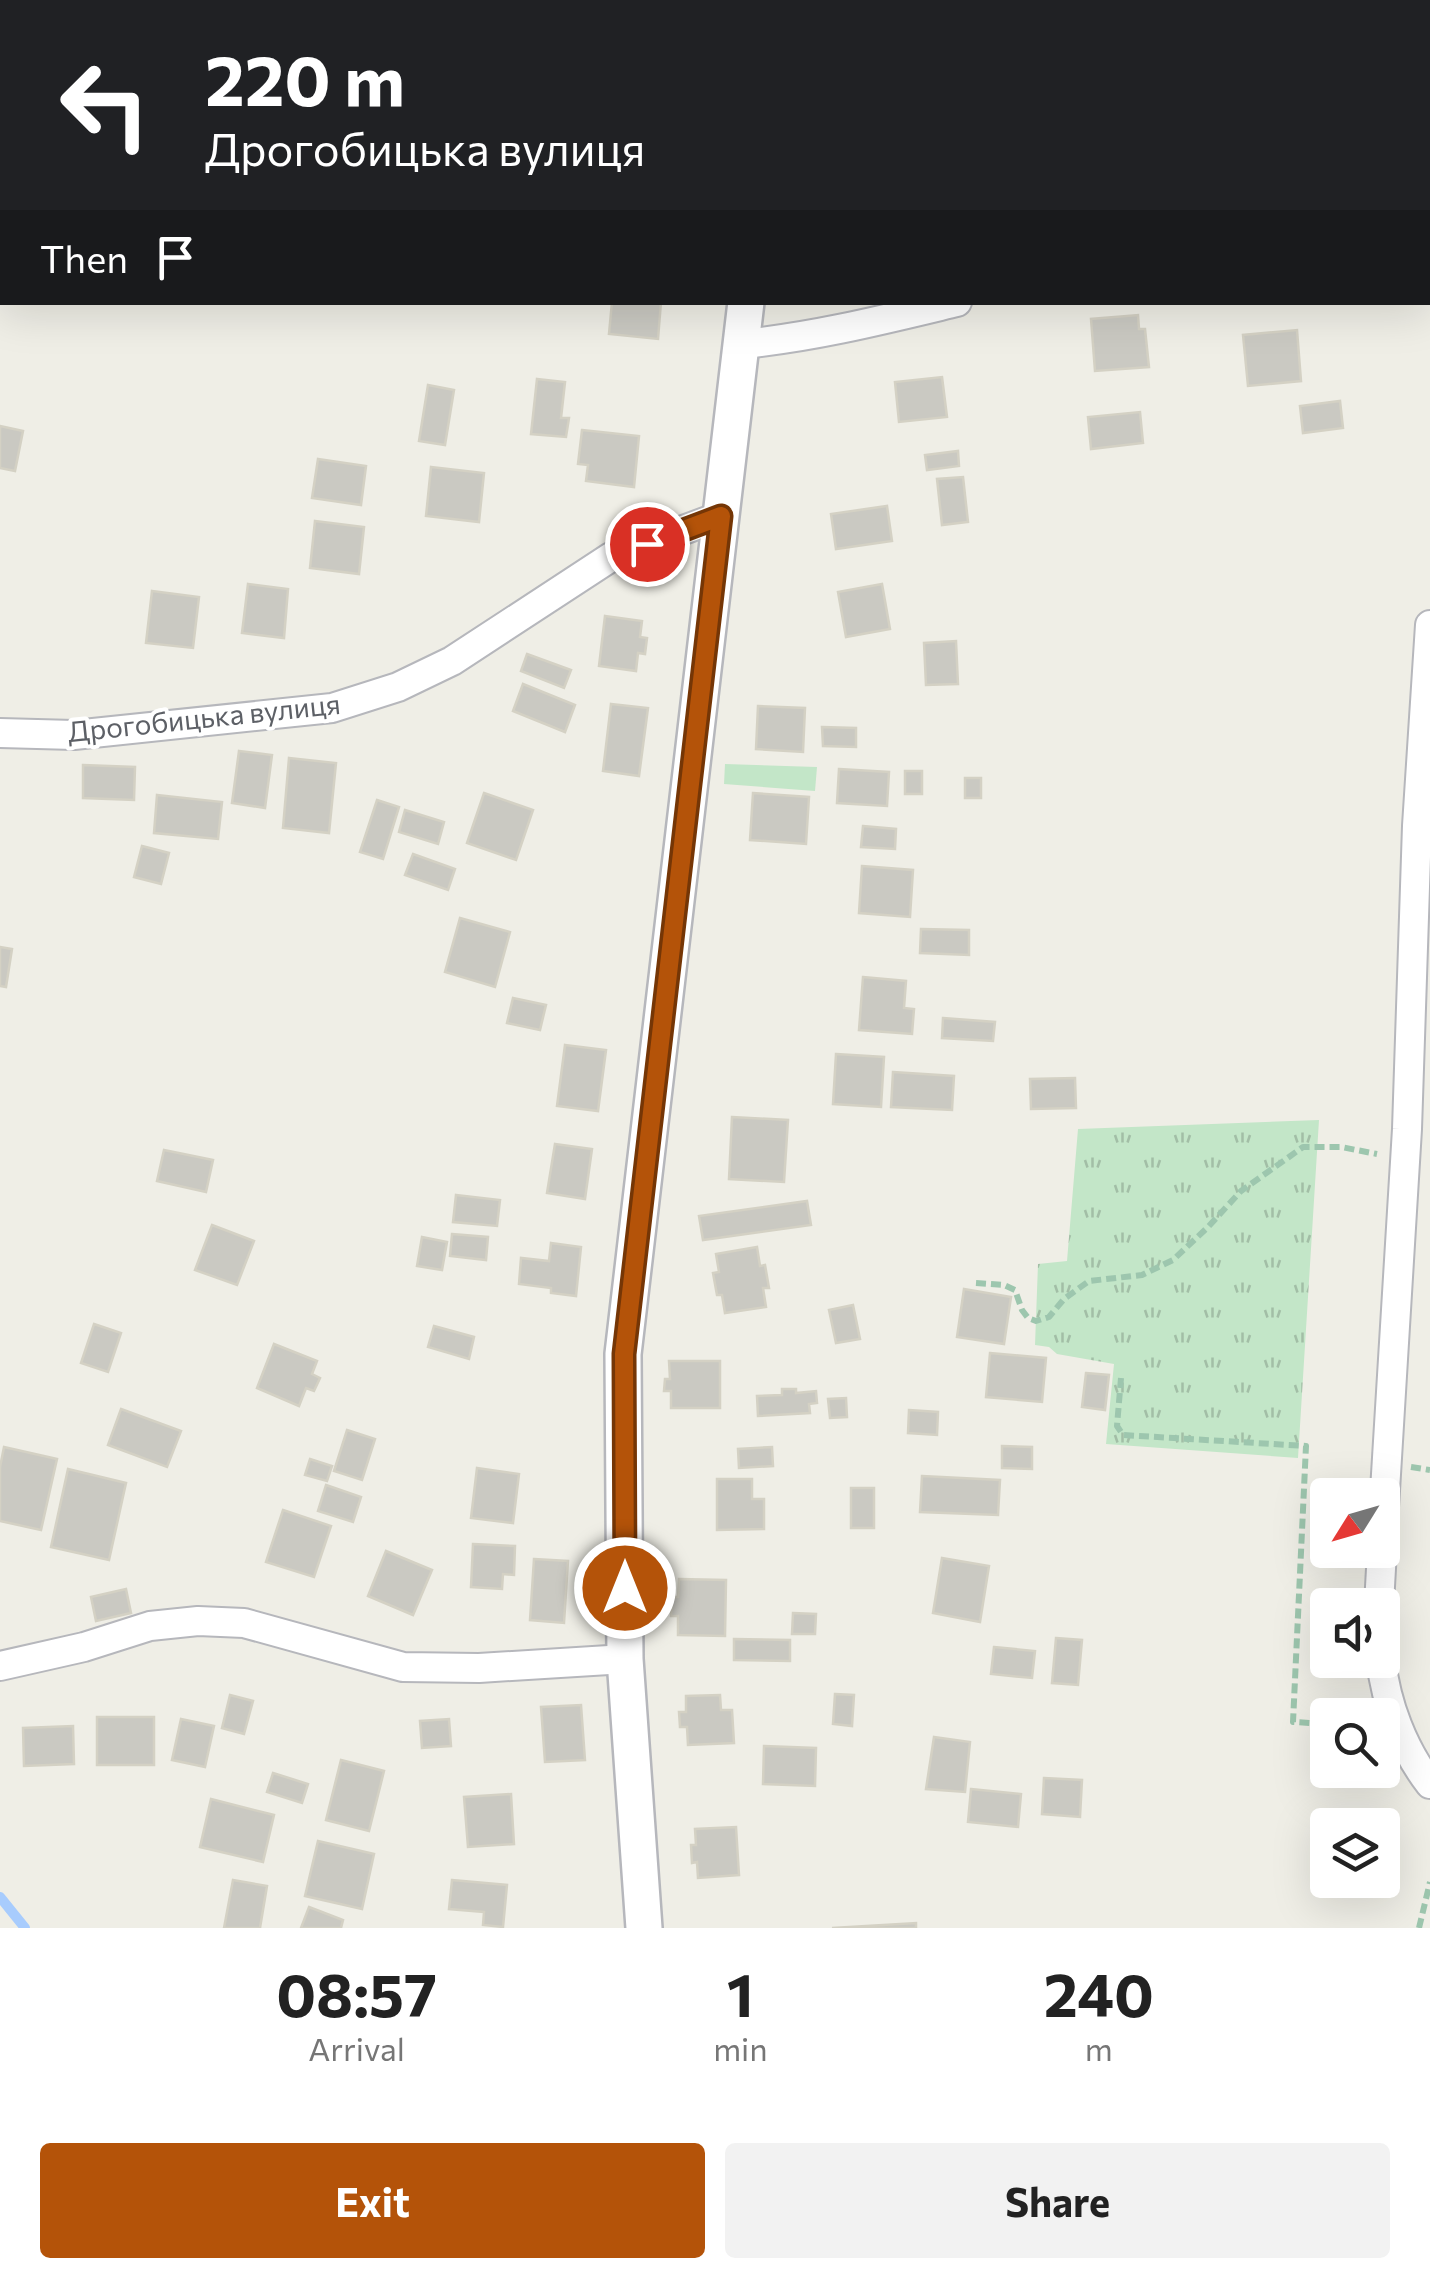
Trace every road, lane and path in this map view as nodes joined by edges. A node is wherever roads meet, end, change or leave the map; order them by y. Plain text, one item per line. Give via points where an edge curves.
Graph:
1 (746, 305) edge
2 (944, 305) edge
3 (742, 344) junction
4 (721, 516) junction
5 (1430, 625) edge
6 (0, 732) edge
7 (1406, 1160) junction
8 (976, 1283) dead end
9 (1121, 1378) dead end
10 (1386, 1478) edge
11 (625, 1659) junction
12 (0, 1666) edge
13 (1383, 1678) edge
14 (1310, 1723) edge
15 (1430, 1784) edge
16 (1430, 1882) edge
17 (644, 1928) edge
18 (1419, 1928) edge

1 - 3 street
2 - 3 street
3 - 4 street
4 - 6 street, Дрогобицька вулиця via 610,558 452,661 332,708 74,735
4 - 11 street via 624,1354
5 - 7 street
7 - 8 path via 1341,1147 1303,1148 1240,1190 1173,1260 1142,1275 1089,1282 1036,1321 1022,1310 1015,1290
7 - 10 street
9 - 14 path via 1116,1426 1123,1435 1306,1446 1293,1722
11 - 12 street via 403,1667 244,1624 198,1621 150,1626
11 - 17 street
13 - 15 street via 1398,1730
16 - 18 path

